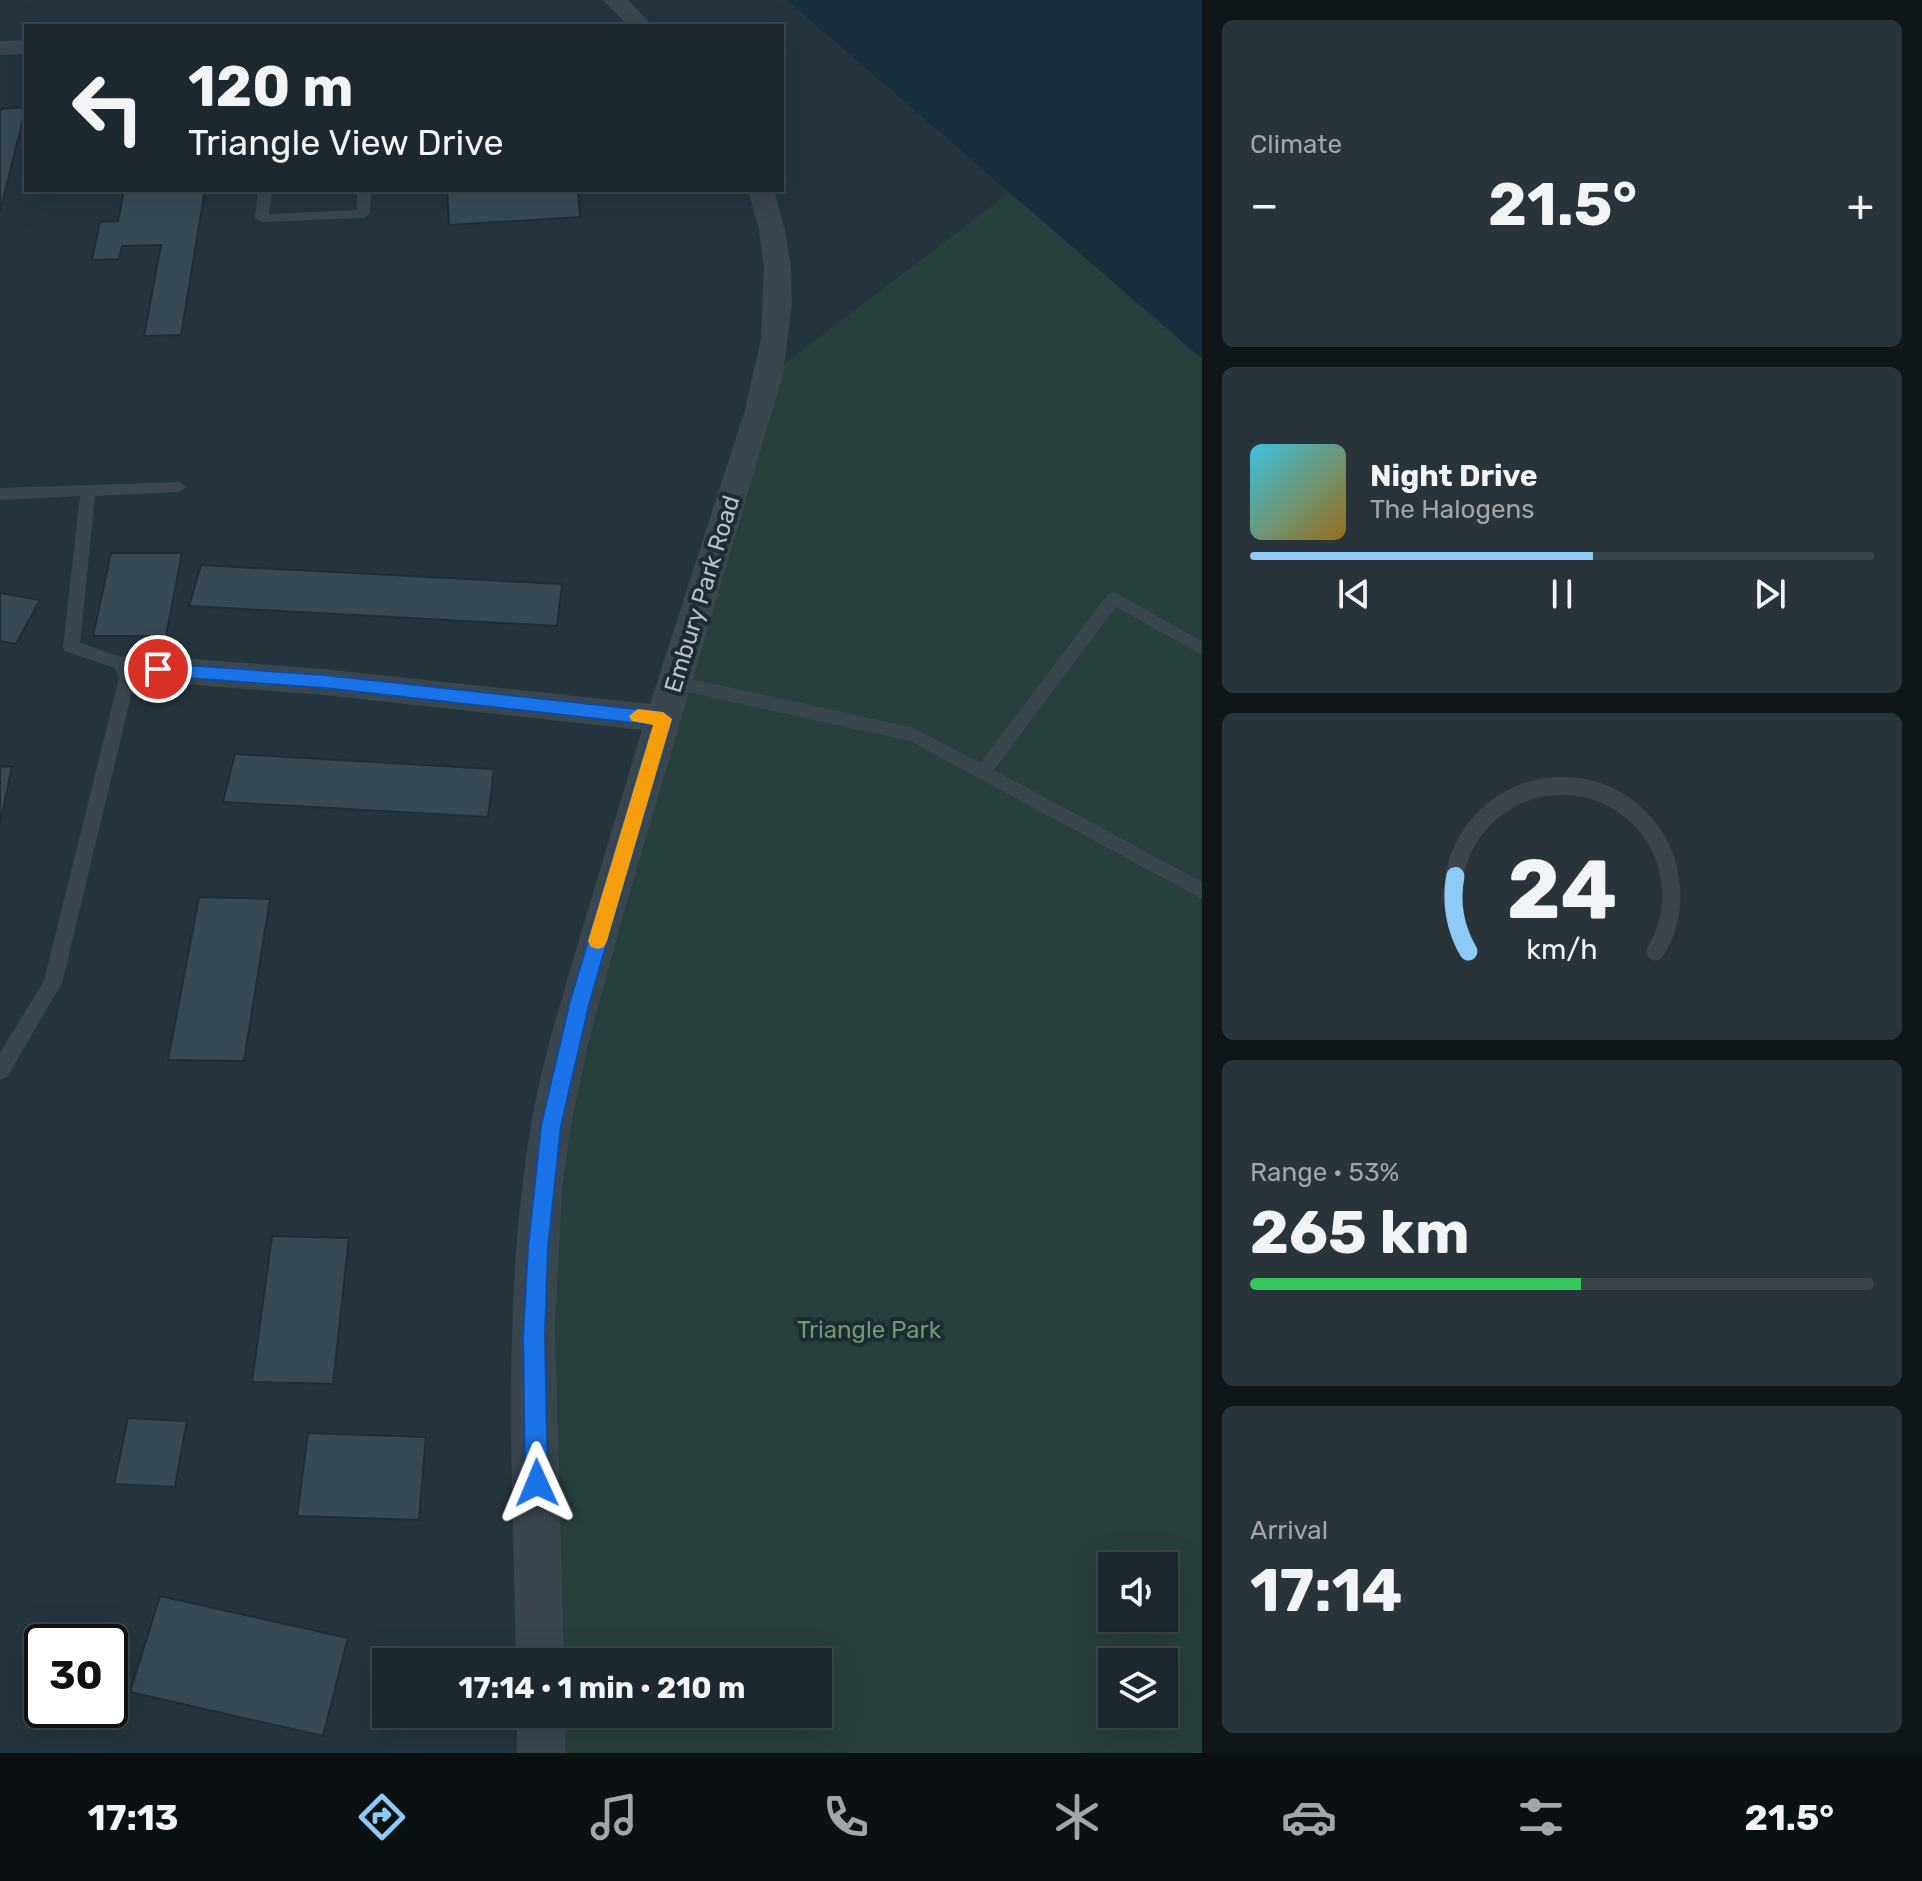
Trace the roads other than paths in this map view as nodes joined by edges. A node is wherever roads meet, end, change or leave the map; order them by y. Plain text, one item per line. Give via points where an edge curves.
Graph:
1 (615, 0) edge
2 (638, 24) edge
3 (24, 47) edge
4 (0, 48) edge
5 (265, 192) edge
6 (364, 192) edge
7 (762, 192) edge
8 (179, 487) dead end
9 (88, 491) junction
10 (0, 494) edge
11 (1202, 649) edge
12 (130, 667) junction
13 (673, 682) junction
14 (663, 719) junction
15 (983, 772) junction
16 (1202, 891) edge
17 (0, 1071) edge
18 (540, 1648) edge
19 (541, 1728) edge
20 (541, 1753) edge

1 - 2 street
3 - 4 street
5 - 6 lane via 262,218 363,214
7 - 13 street, Embury Park Road via 778,260 780,316 771,374
8 - 9 lane
9 - 10 lane
9 - 12 lane via 71,647
11 - 15 lane via 1114,598
12 - 14 street
12 - 17 lane via 53,983
13 - 14 street, Embury Park Road
13 - 15 lane via 914,735
14 - 18 street, Embury Park Road via 580,1001 551,1126 534,1335
15 - 16 lane
19 - 20 street

